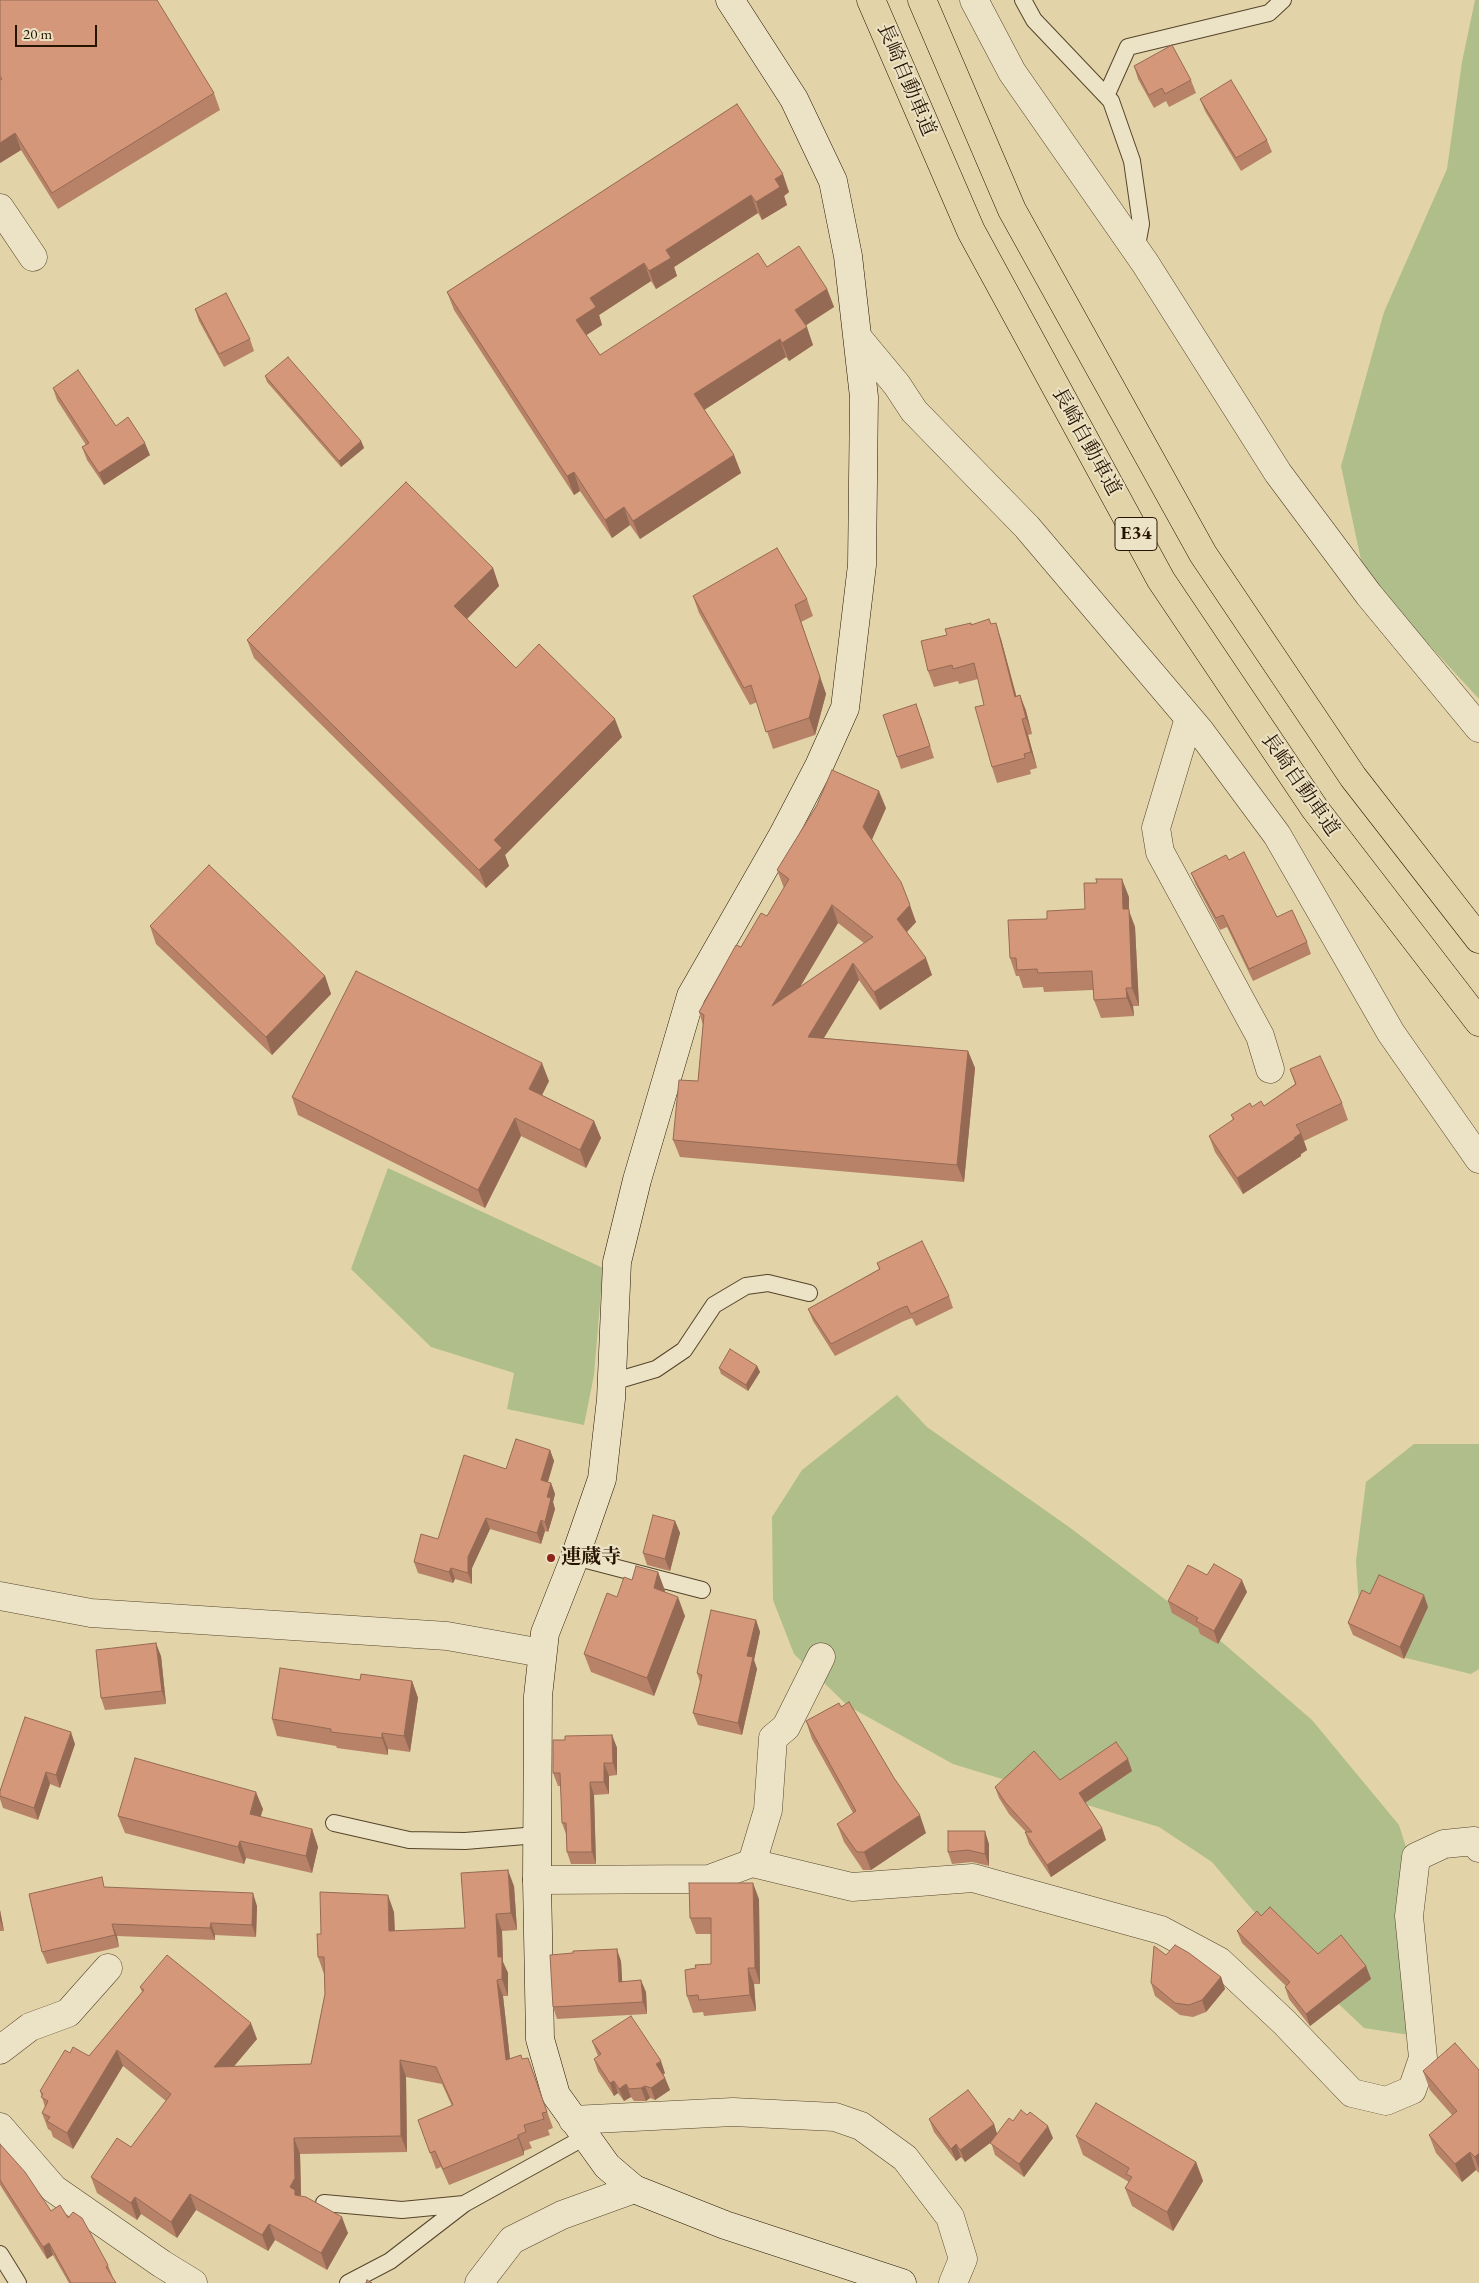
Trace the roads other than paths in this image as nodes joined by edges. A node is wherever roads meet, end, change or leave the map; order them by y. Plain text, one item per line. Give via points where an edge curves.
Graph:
1 (730, 0) edge
2 (871, 0) edge
3 (922, 0) edge
4 (974, 0) edge
5 (1022, 0) edge
6 (1283, 0) edge
7 (1106, 96) junction
8 (0, 208) edge
9 (1136, 251) junction
10 (33, 257) dead end
11 (858, 338) junction
12 (1189, 718) junction
13 (1479, 728) edge
14 (1479, 939) edge
15 (1479, 1022) edge
16 (1270, 1069) dead end
17 (1479, 1159) edge
18 (809, 1293) dead end
19 (612, 1382) junction
20 (575, 1557) junction
21 (702, 1590) dead end
22 (0, 1596) edge
23 (542, 1653) junction
24 (822, 1657) dead end
25 (334, 1823) dead end
26 (537, 1835) junction
27 (1479, 1848) edge
28 (752, 1863) junction
29 (537, 1880) junction
30 (108, 1968) dead end
31 (0, 2050) edge
32 (0, 2127) edge
33 (582, 2134) junction
34 (634, 2189) junction
35 (324, 2203) dead end
36 (464, 2204) junction
37 (0, 2254) edge
38 (187, 2282) edge
39 (18, 2283) edge
40 (348, 2283) edge
41 (479, 2283) edge
42 (902, 2283) edge
43 (953, 2283) edge

1 - 11 street via 794,99 833,181 848,256
2 - 15 highway, 長崎自動車道 / E34 via 971,231 1161,580 1315,809
3 - 14 highway, E34 via 1012,210 1203,554 1353,777
4 - 9 street via 1012,72
5 - 7 lane via 1034,20
6 - 7 lane via 1269,13 1128,47
7 - 9 lane via 1111,101 1132,161 1141,224
8 - 10 street
9 - 13 street via 1278,473 1369,595
11 - 12 street via 914,411 1026,528
11 - 19 street via 864,397 862,565 845,708 783,835 691,996 637,1180 618,1262
12 - 16 street via 1156,828 1160,852 1260,1036
12 - 17 street via 1277,835 1390,1032
18 - 19 lane via 768,1283 746,1286 714,1305 684,1350 656,1369
19 - 20 street via 602,1480
20 - 21 lane
20 - 23 street via 545,1633
22 - 23 street via 91,1613 447,1636
23 - 26 street via 538,1696
24 - 28 street via 786,1727 773,1738 768,1810
25 - 26 lane via 409,1840 465,1841
26 - 29 street
27 - 28 street via 1474,1841 1444,1844 1416,1857 1409,1916 1423,2058 1412,2090 1386,2101 1352,2093 1219,1961 1161,1930 973,1878 852,1887
28 - 29 street via 709,1879
29 - 33 street via 540,2039 556,2095
30 - 31 street via 68,2013 30,2026
32 - 38 street via 54,2189
33 - 34 street via 607,2166
33 - 36 lane
33 - 43 street via 733,2112 835,2117 861,2126 905,2158 950,2217 963,2258
34 - 41 street via 562,2215 512,2240
34 - 42 street via 725,2225
35 - 36 lane via 402,2210
36 - 40 lane via 390,2261
37 - 39 lane

